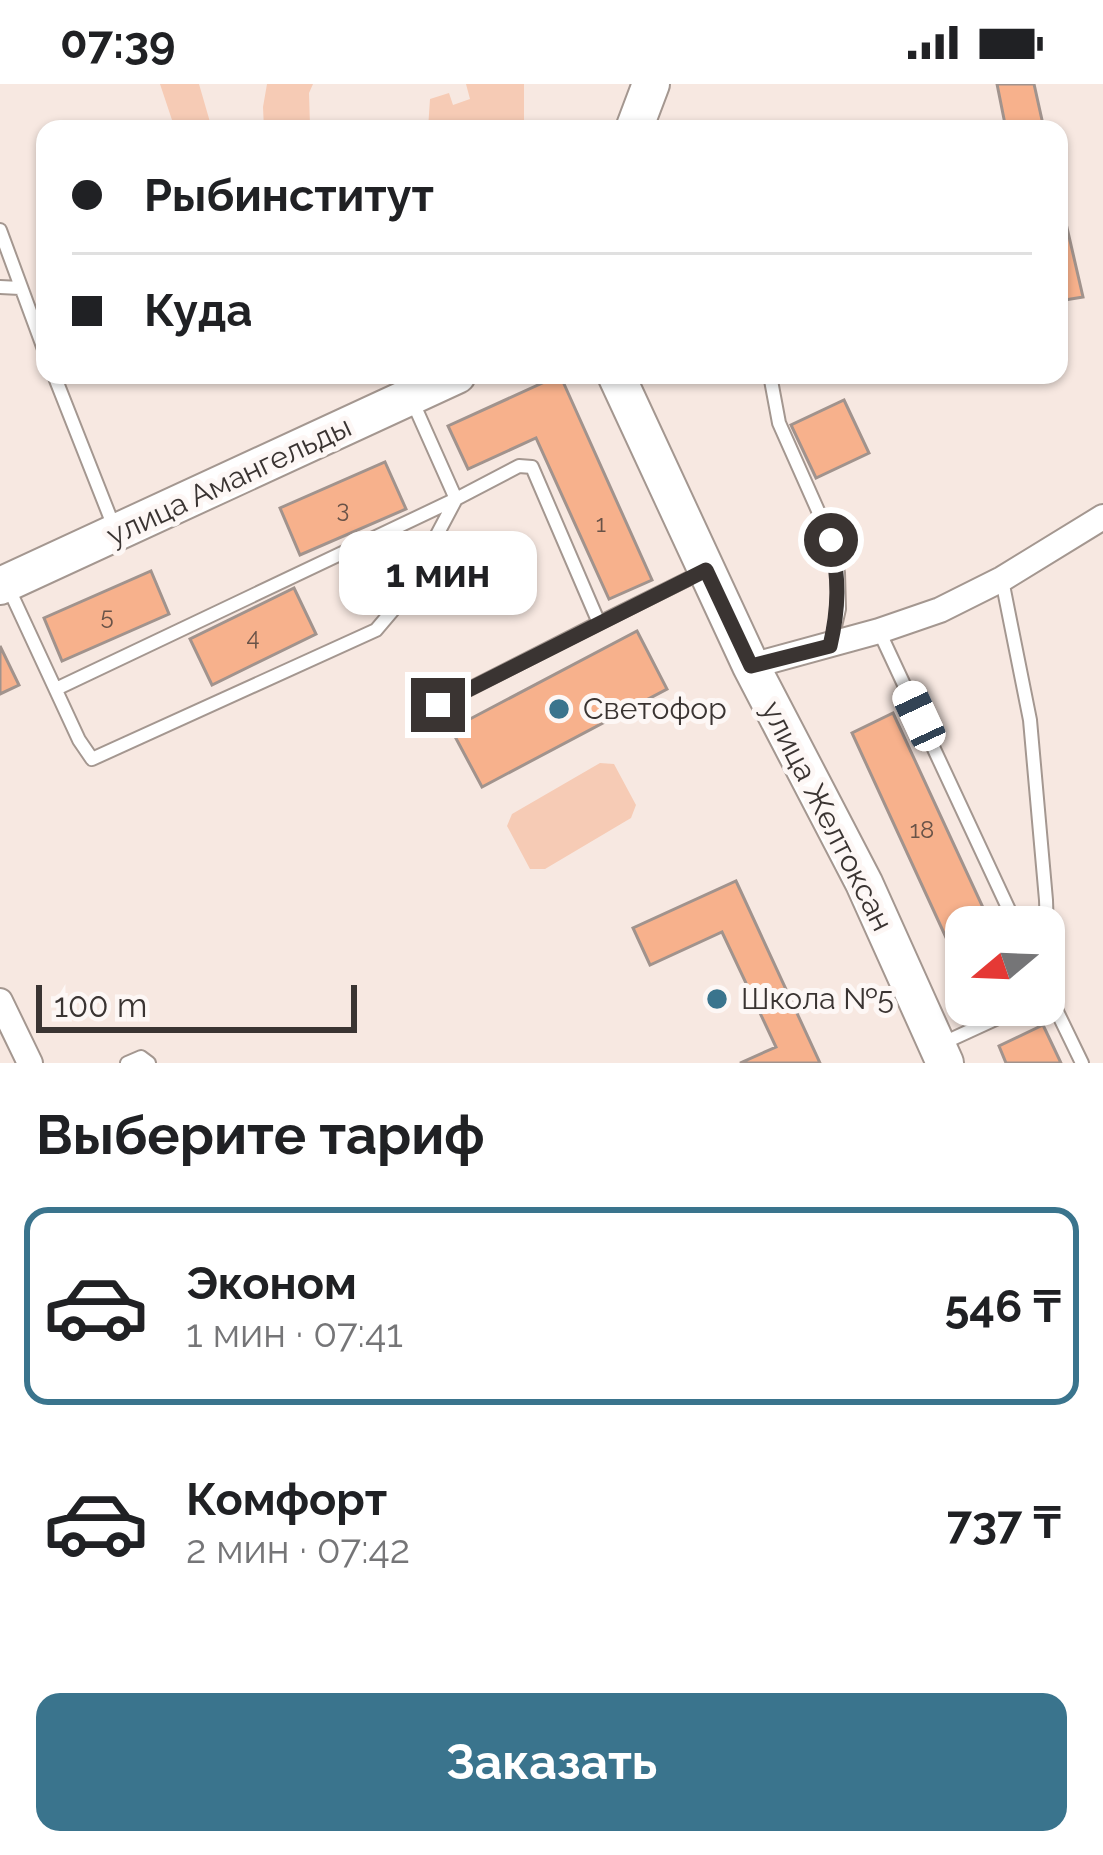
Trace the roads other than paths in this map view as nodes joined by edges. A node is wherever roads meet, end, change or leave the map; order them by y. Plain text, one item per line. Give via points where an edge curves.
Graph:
1 (651, 84) edge
2 (637, 120) edge
3 (0, 230) edge
4 (0, 287) edge
5 (20, 288) junction
6 (36, 329) edge
7 (58, 384) edge
8 (439, 384) edge
9 (620, 384) edge
10 (772, 384) edge
11 (411, 398) junction
12 (456, 499) junction
13 (1100, 523) edge
14 (116, 533) junction
15 (706, 570) junction
16 (1002, 579) junction
17 (3, 584) edge
18 (599, 623) junction
19 (879, 632) junction
20 (830, 646) junction
21 (751, 666) junction
22 (56, 689) junction
23 (438, 705) dead end
24 (1007, 906) edge
25 (1046, 906) edge
26 (0, 1001) edge
27 (990, 1026) edge
28 (1063, 1026) edge
29 (941, 1054) edge
30 (30, 1063) edge
31 (128, 1063) edge
32 (149, 1063) edge
33 (1082, 1063) edge

1 - 2 street
3 - 5 lane
4 - 5 lane
5 - 6 lane
7 - 14 lane
8 - 11 street, улица Амангельды
9 - 15 street, улица Желтоксан
10 - 20 lane via 779,423 831,540 839,609
11 - 12 lane
11 - 14 street, улица Амангельды
12 - 18 lane via 532,466
12 - 22 lane
12 - 22 lane via 404,597 376,630 92,759
13 - 16 street
14 - 17 street, улица Амангельды
15 - 18 lane
15 - 21 street, улица Желтоксан
16 - 19 street
16 - 25 lane via 1030,720
17 - 22 lane
18 - 23 lane
19 - 20 street
19 - 24 lane
20 - 21 street
21 - 29 street, улица Желтоксан via 864,883
26 - 30 street
27 - 29 lane
28 - 33 lane
31 - 32 lane

